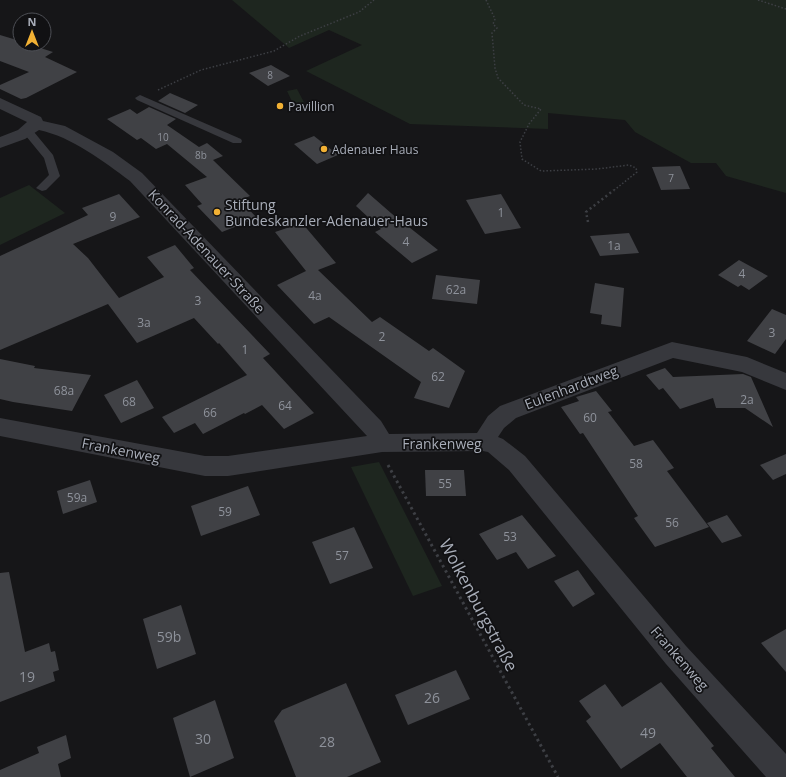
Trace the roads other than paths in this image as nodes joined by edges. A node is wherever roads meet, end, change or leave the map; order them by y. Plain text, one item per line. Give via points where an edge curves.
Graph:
1 (140, 98) road end
2 (0, 103) edge
3 (30, 128) junction
4 (237, 141) dead end
5 (0, 143) edge
6 (42, 188) dead end
7 (786, 382) edge
8 (0, 427) edge
9 (483, 442) junction
10 (382, 444) junction
11 (786, 777) edge

1 - 4 lane
2 - 3 street, Konrad-Adenauer-Straße via 35,120
3 - 5 street
3 - 6 lane via 30,134 49,157 56,176
3 - 10 street, Konrad-Adenauer-Straße via 59,129 107,156 136,177 372,427
7 - 9 street, Eulenhardtweg via 747,365 672,350 508,412 496,422
8 - 10 street, Frankenweg via 205,466 228,466
9 - 10 street, Frankenweg
9 - 11 street, Frankenweg via 495,446 517,464 676,655

